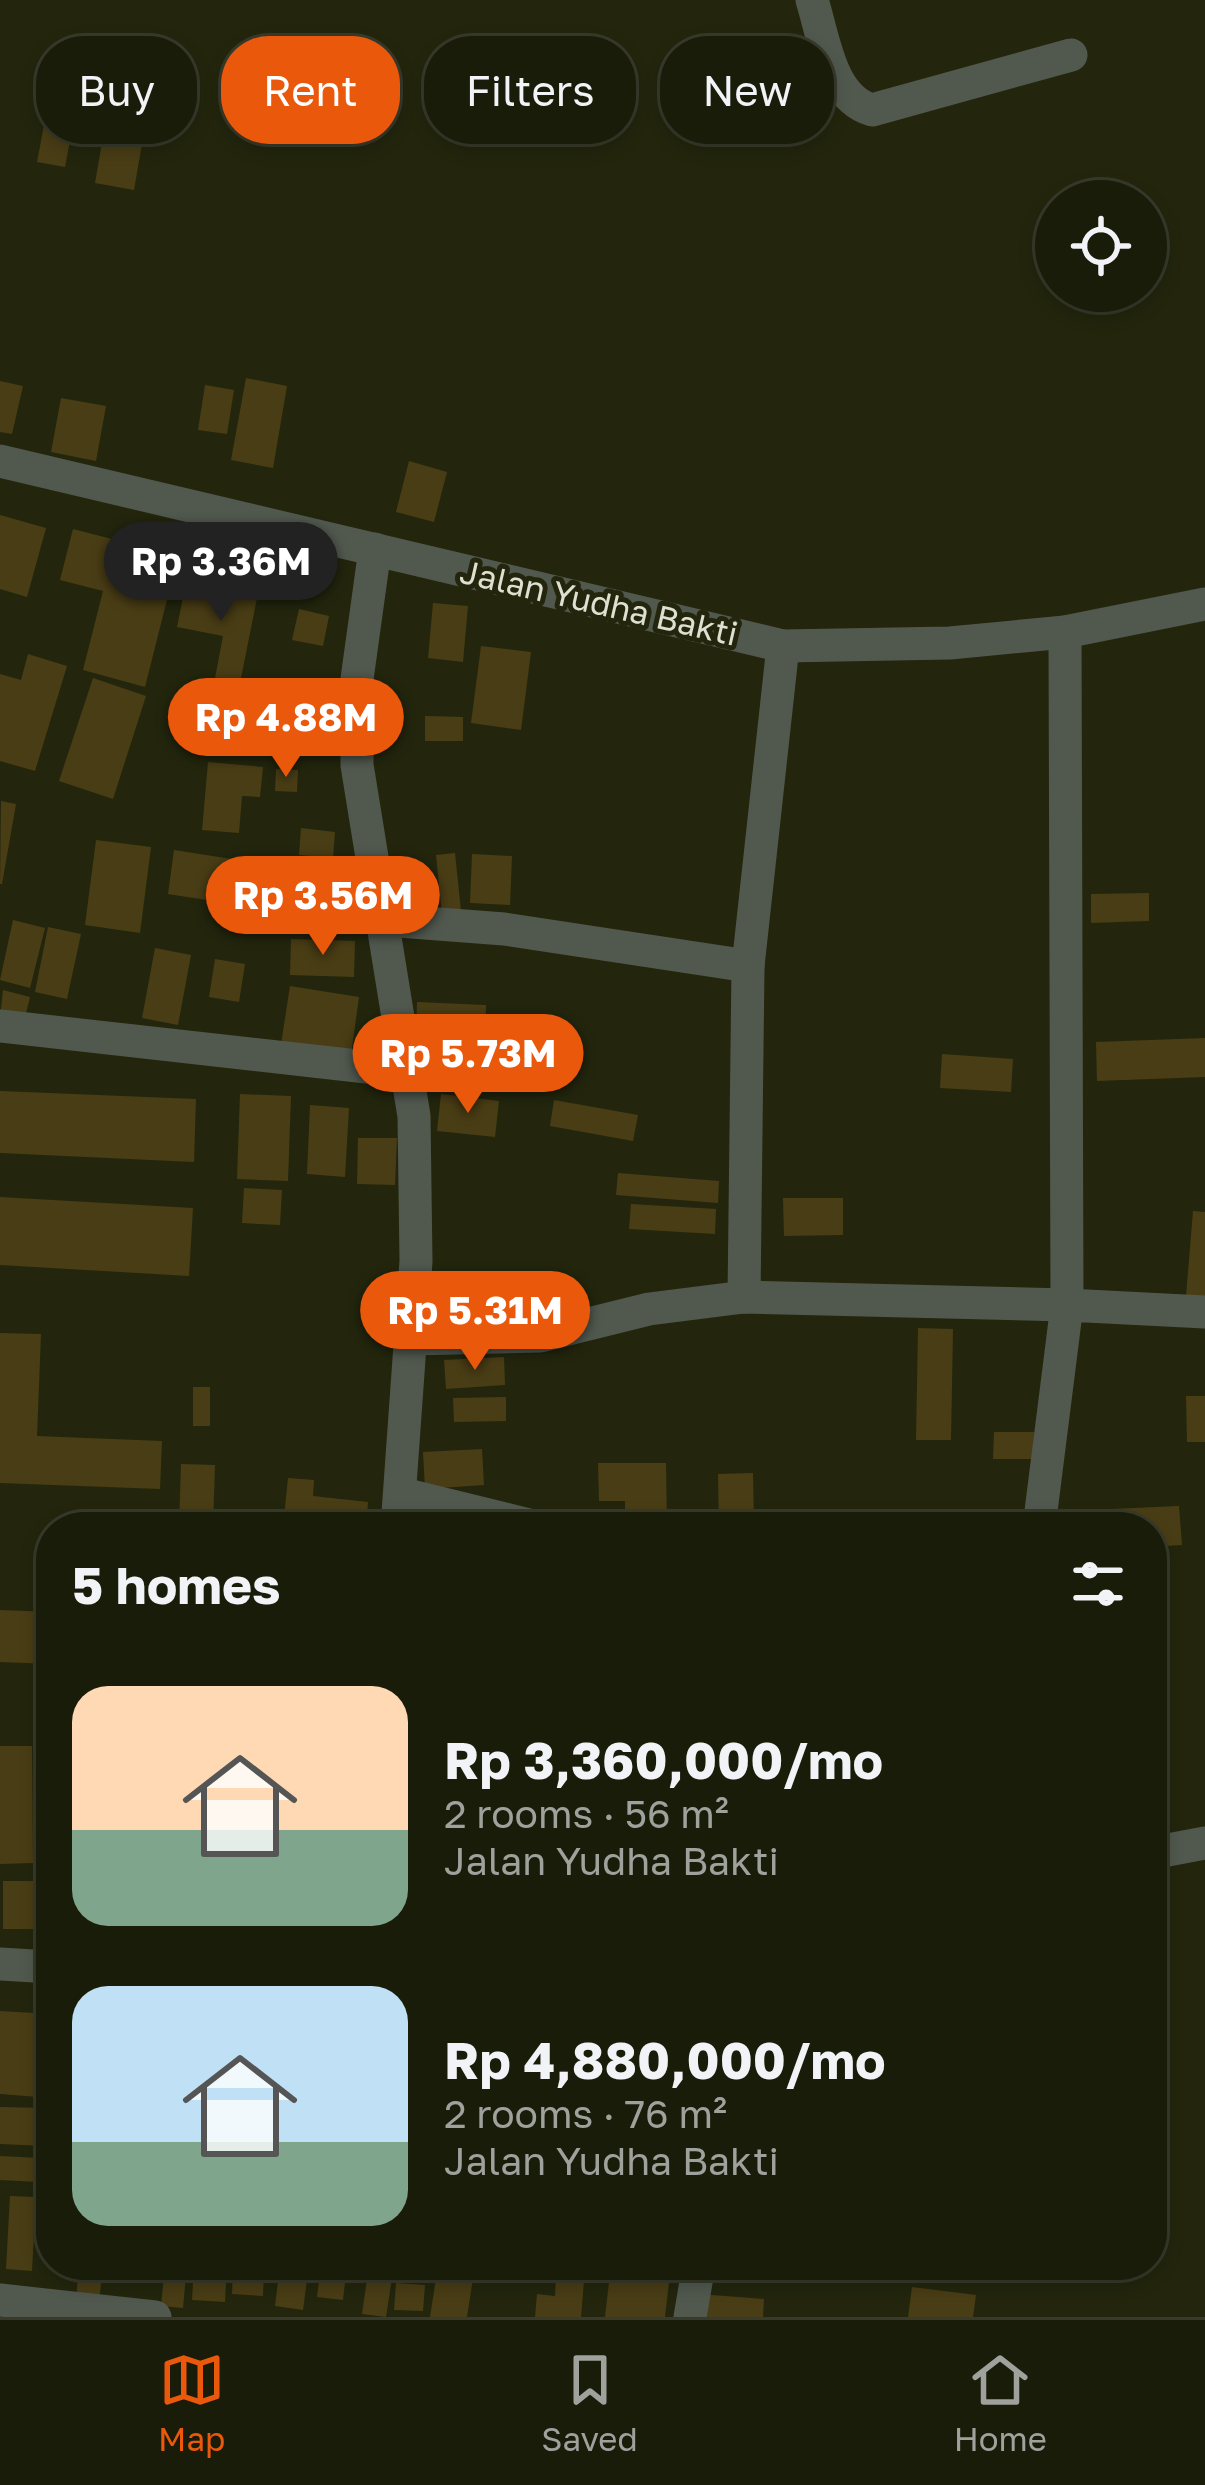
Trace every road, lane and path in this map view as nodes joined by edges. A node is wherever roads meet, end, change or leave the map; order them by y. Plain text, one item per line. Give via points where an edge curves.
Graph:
1 (812, 0) edge
2 (1071, 55) dead end
3 (0, 461) edge
4 (375, 549) junction
5 (1205, 604) edge
6 (1064, 632) junction
7 (783, 646) junction
8 (386, 920) junction
9 (748, 966) junction
10 (0, 1026) edge
11 (411, 1072) junction
12 (744, 1298) junction
13 (1066, 1305) junction
14 (1205, 1312) edge
15 (410, 1339) junction
16 (400, 1510) edge
17 (1041, 1512) edge
18 (1205, 1843) edge
19 (1167, 1850) edge
20 (0, 1964) edge
21 (36, 1966) edge
22 (696, 2280) edge
23 (0, 2300) edge
24 (155, 2317) edge
25 (690, 2317) edge

1 - 2 street via 841,88 872,110
3 - 4 street, Jalan Yudha Bakti
4 - 7 street, Jalan Yudha Bakti
4 - 8 street via 356,725 362,810
5 - 6 street, Jalan Yudha Bakti
6 - 7 street, Jalan Yudha Bakti via 912,646
6 - 13 street
7 - 9 street
8 - 9 street
8 - 11 street
9 - 12 street
10 - 11 street
11 - 15 street
12 - 13 street
12 - 15 street via 650,1309 540,1336
13 - 14 street
13 - 17 street
15 - 16 street
18 - 19 street
20 - 21 street
22 - 25 street
23 - 24 street

